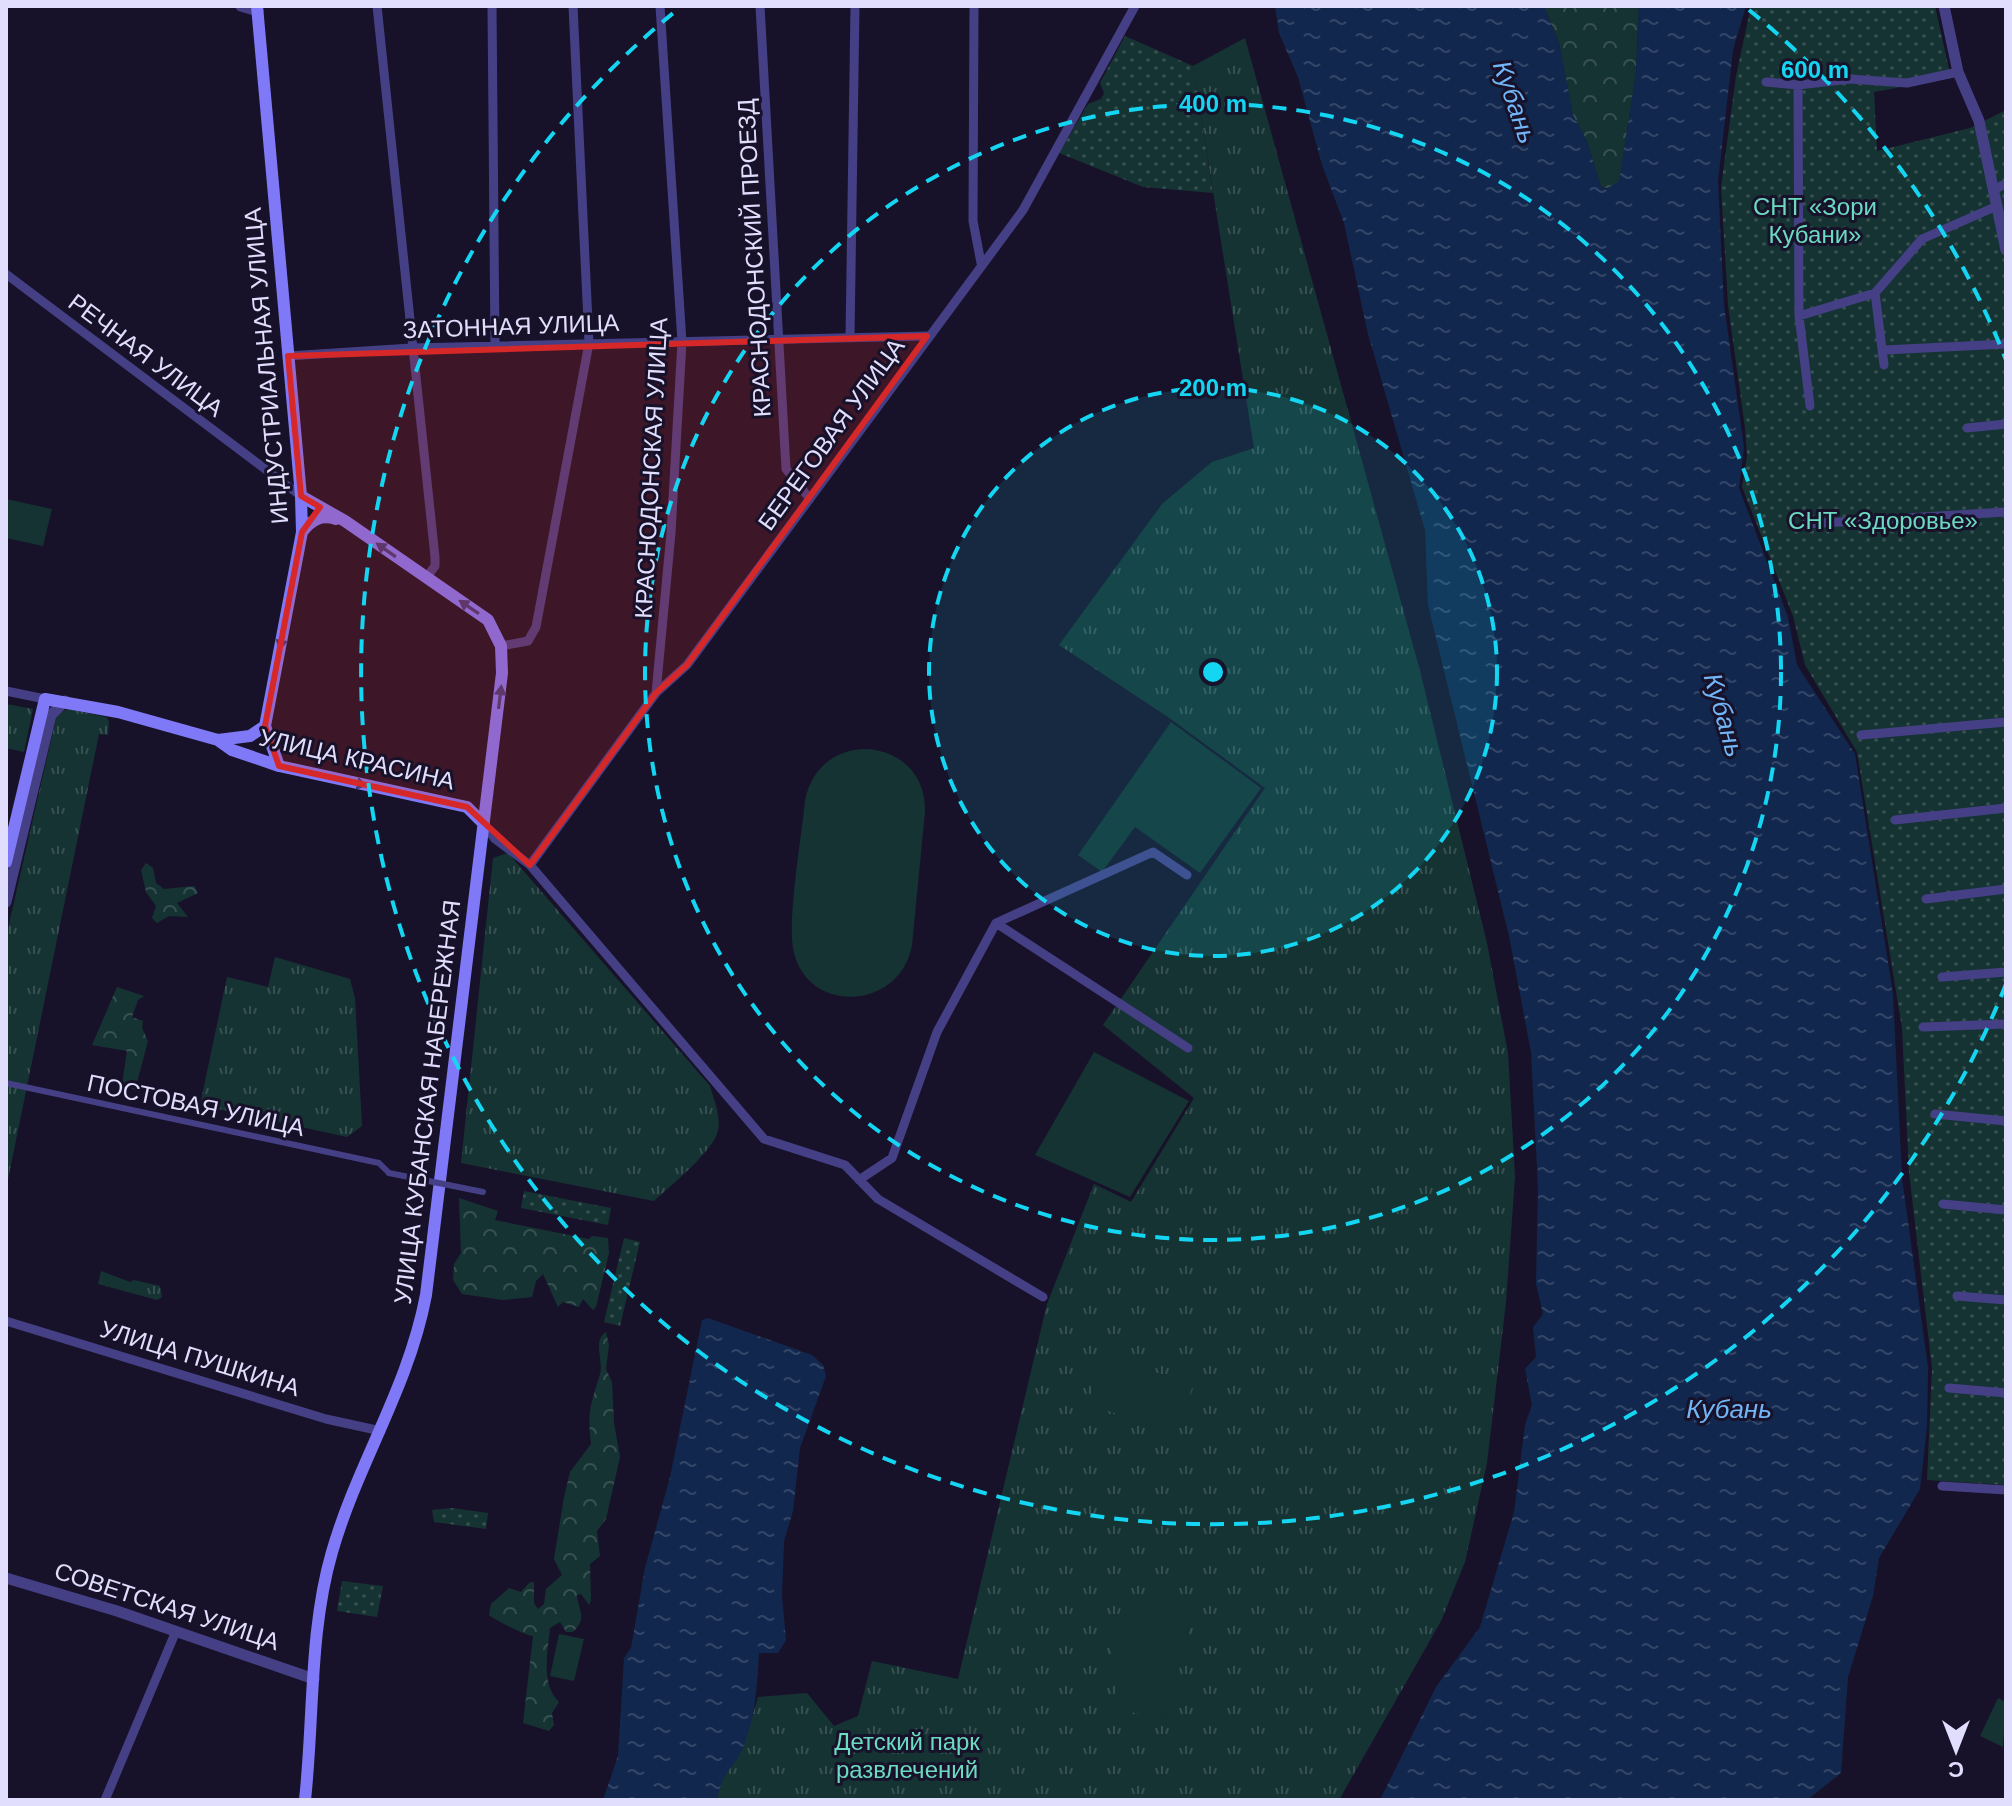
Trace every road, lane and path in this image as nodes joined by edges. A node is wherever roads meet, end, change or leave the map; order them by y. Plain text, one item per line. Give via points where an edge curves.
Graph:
1 (241, 6) edge
2 (377, 6) edge
3 (492, 6) edge
4 (573, 6) edge
5 (660, 6) edge
6 (760, 6) edge
7 (855, 6) edge
8 (974, 6) edge
9 (1135, 6) edge
10 (1944, 6) edge
11 (257, 9) edge
12 (1958, 72) junction
13 (1766, 82) dead end
14 (1798, 85) junction
15 (2000, 186) edge
16 (1997, 206) junction
17 (2006, 250) edge
18 (981, 263) junction
19 (6, 274) edge
20 (1875, 293) junction
21 (1799, 316) junction
22 (927, 336) junction
23 (850, 337) junction
24 (779, 338) junction
25 (682, 342) junction
26 (589, 343) junction
27 (2006, 344) edge
28 (495, 347) junction
29 (411, 348) junction
30 (1884, 350) junction
31 (288, 356) junction
32 (1884, 365) dead end
33 (1810, 406) dead end
34 (2006, 424) edge
35 (1967, 428) dead end
36 (301, 496) junction
37 (810, 499) junction
38 (2006, 512) edge
39 (345, 521) junction
40 (1805, 524) dead end
41 (302, 532) junction
42 (426, 578) junction
43 (501, 646) junction
44 (6, 691) edge
45 (656, 693) junction
46 (45, 699) junction
47 (65, 701) junction
48 (2006, 722) edge
49 (265, 726) junction
50 (1861, 735) dead end
51 (218, 740) junction
52 (279, 766) junction
53 (2006, 808) edge
54 (1895, 820) dead end
55 (484, 824) junction
56 (6, 862) edge
57 (530, 865) junction
58 (1187, 875) dead end
59 (2006, 889) edge
60 (1926, 899) dead end
61 (6, 902) edge
62 (996, 923) junction
63 (2006, 972) edge
64 (1942, 977) dead end
65 (2006, 1024) edge
66 (1923, 1027) dead end
67 (1188, 1048) dead end
68 (6, 1083) edge
69 (1935, 1114) dead end
70 (2006, 1121) edge
71 (859, 1180) junction
72 (483, 1192) dead end
73 (1943, 1204) dead end
74 (2006, 1210) edge
75 (1957, 1296) dead end
76 (1043, 1297) dead end
77 (2006, 1300) edge
78 (6, 1321) edge
79 (1949, 1388) dead end
80 (2006, 1393) edge
81 (381, 1431) junction
82 (1942, 1486) dead end
83 (2006, 1490) edge
84 (6, 1578) edge
85 (176, 1631) junction
86 (314, 1679) junction
87 (105, 1800) edge
88 (305, 1800) edge

1 - 11 street
2 - 29 street
3 - 28 street
4 - 26 street
5 - 25 street, КРАСНОДОНСКАЯ УЛИЦА
6 - 24 street, КРАСНОДОНСКИЙ ПРОЕЗД
7 - 23 street
8 - 18 street via 973,221
9 - 18 street, БЕРЕГОВАЯ УЛИЦА via 1023,210
10 - 12 street
11 - 31 main road, ИНДУСТРИАЛЬНАЯ УЛИЦА
12 - 14 street via 1907,83 1850,79
12 - 15 street
13 - 14 street
14 - 21 street
15 - 16 street
16 - 17 street
16 - 20 street via 1922,239
18 - 22 street, БЕРЕГОВАЯ УЛИЦА
19 - 36 street, РЕЧНАЯ УЛИЦА
20 - 21 street
20 - 30 street
21 - 33 street
22 - 23 street, ЗАТОННАЯ УЛИЦА
22 - 37 street, БЕРЕГОВАЯ УЛИЦА
23 - 24 street, ЗАТОННАЯ УЛИЦА
24 - 25 street, ЗАТОННАЯ УЛИЦА
24 - 37 street, КРАСНОДОНСКИЙ ПРОЕЗД via 786,469
25 - 26 street, ЗАТОННАЯ УЛИЦА
25 - 45 street, КРАСНОДОНСКАЯ УЛИЦА
26 - 28 street, ЗАТОННАЯ УЛИЦА
26 - 43 street via 536,627 528,641
27 - 30 street
28 - 29 street, ЗАТОННАЯ УЛИЦА
29 - 31 street, ЗАТОННАЯ УЛИЦА
29 - 42 street via 435,557
30 - 32 street
31 - 36 main road, ИНДУСТРИАЛЬНАЯ УЛИЦА
34 - 35 street
36 - 39 main road
36 - 41 main road, ИНДУСТРИАЛЬНАЯ УЛИЦА
37 - 45 street, БЕРЕГОВАЯ УЛИЦА via 687,665
38 - 40 street
39 - 41 main road via 321,517
42 -> 39 main road
41 -> 49 main road, ИНДУСТРИАЛЬНАЯ УЛИЦА
43 -> 42 main road via 488,620
55 -> 43 main road, УЛИЦА КУБАНСКАЯ НАБЕРЕЖНАЯ
44 - 46 street, УЛИЦА КРАСИНА
45 - 57 street, БЕРЕГОВАЯ УЛИЦА
46 - 47 main road, УЛИЦА КРАСИНА
46 - 56 main road
47 - 51 main road, УЛИЦА КРАСИНА
47 - 61 street via 51,715
48 - 50 street
49 - 51 main road, УЛИЦА КРАСИНА via 250,736
49 - 52 main road
51 - 52 main road, УЛИЦА КРАСИНА
52 -> 55 main road, УЛИЦА КРАСИНА via 467,807
53 - 54 street
55 - 57 street
55 - 81 main road, УЛИЦА КУБАНСКАЯ НАБЕРЕЖНАЯ via 429,1281 411,1359
57 - 71 street via 752,1128 764,1139 845,1165
58 - 62 street via 1153,852
59 - 60 street
62 - 67 street
62 - 71 street via 937,1032 892,1158
63 - 64 street
65 - 66 street
68 - 72 street, ПОСТОВАЯ УЛИЦА, bridge via 379,1163 389,1173
69 - 70 street
71 - 76 street via 878,1199
73 - 74 street
75 - 77 street
78 - 81 street, УЛИЦА ПУШКИНА
79 - 80 street
81 - 86 main road, УЛИЦА КУБАНСКАЯ НАБЕРЕЖНАЯ via 332,1552
82 - 83 street
84 - 85 street, СОВЕТСКАЯ УЛИЦА
85 - 86 street, СОВЕТСКАЯ УЛИЦА
85 - 87 street
86 - 88 main road, УЛИЦА КУБАНСКАЯ НАБЕРЕЖНАЯ

